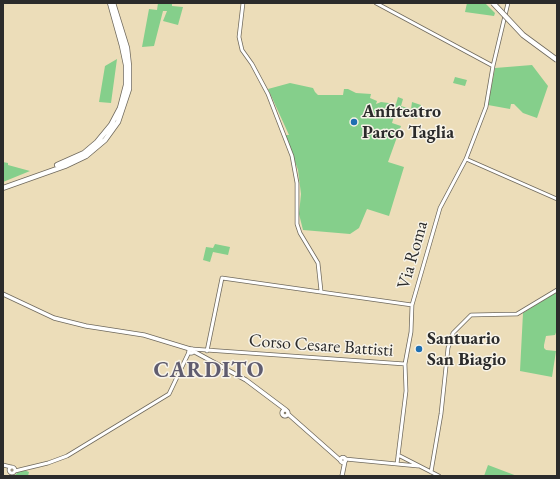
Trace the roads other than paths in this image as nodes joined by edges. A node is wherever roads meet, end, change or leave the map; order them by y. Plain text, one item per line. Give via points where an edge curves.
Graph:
1 (110, 3) edge
2 (113, 3) edge
3 (243, 3) edge
4 (376, 3) edge
5 (494, 3) edge
6 (508, 3) edge
7 (557, 60) edge
8 (493, 66) junction
9 (466, 159) junction
10 (3, 187) edge
11 (557, 199) edge
12 (557, 290) edge
13 (321, 291) junction
14 (3, 294) edge
15 (412, 305) junction
16 (207, 351) junction
17 (190, 352) junction
18 (405, 364) junction
19 (398, 455) junction
20 (342, 460) junction
21 (408, 463) junction
22 (396, 464) junction
23 (4, 465) edge
24 (12, 472) edge
25 (431, 472) junction
26 (342, 476) edge
27 (439, 476) edge

1 - 10 highway via 124,51 126,73 124,95 111,125 84,153
2 - 10 highway via 127,48 130,77 127,100 118,122 105,140 86,156 65,166
3 - 13 street via 239,37 242,50 268,94 292,156 297,182 297,224 318,263
4 - 8 street
5 - 7 highway, bridge via 523,35
6 - 8 street, Via Roma
8 - 9 street, Via Roma via 486,107
9 - 11 street
9 - 15 street, Via Roma via 440,208
12 - 25 street via 524,311 506,316 471,315 453,333 448,349
13 - 15 street
13 - 16 street via 222,278
14 - 17 main road via 54,318 144,335
15 - 18 street, Via Roma via 411,332
16 - 17 street, Corso Cesare Battisti
16 - 18 street, Corso Cesare Battisti
17 - 20 main road via 246,380 279,406 284,411 284,416 288,414
17 - 24 street via 169,394 67,456
18 - 19 street, Via Roma via 406,391
19 - 21 street
19 - 22 street, Via Roma
20 - 22 street
20 - 26 main road
21 - 22 street
21 - 25 street
23 - 24 street
25 - 27 street

